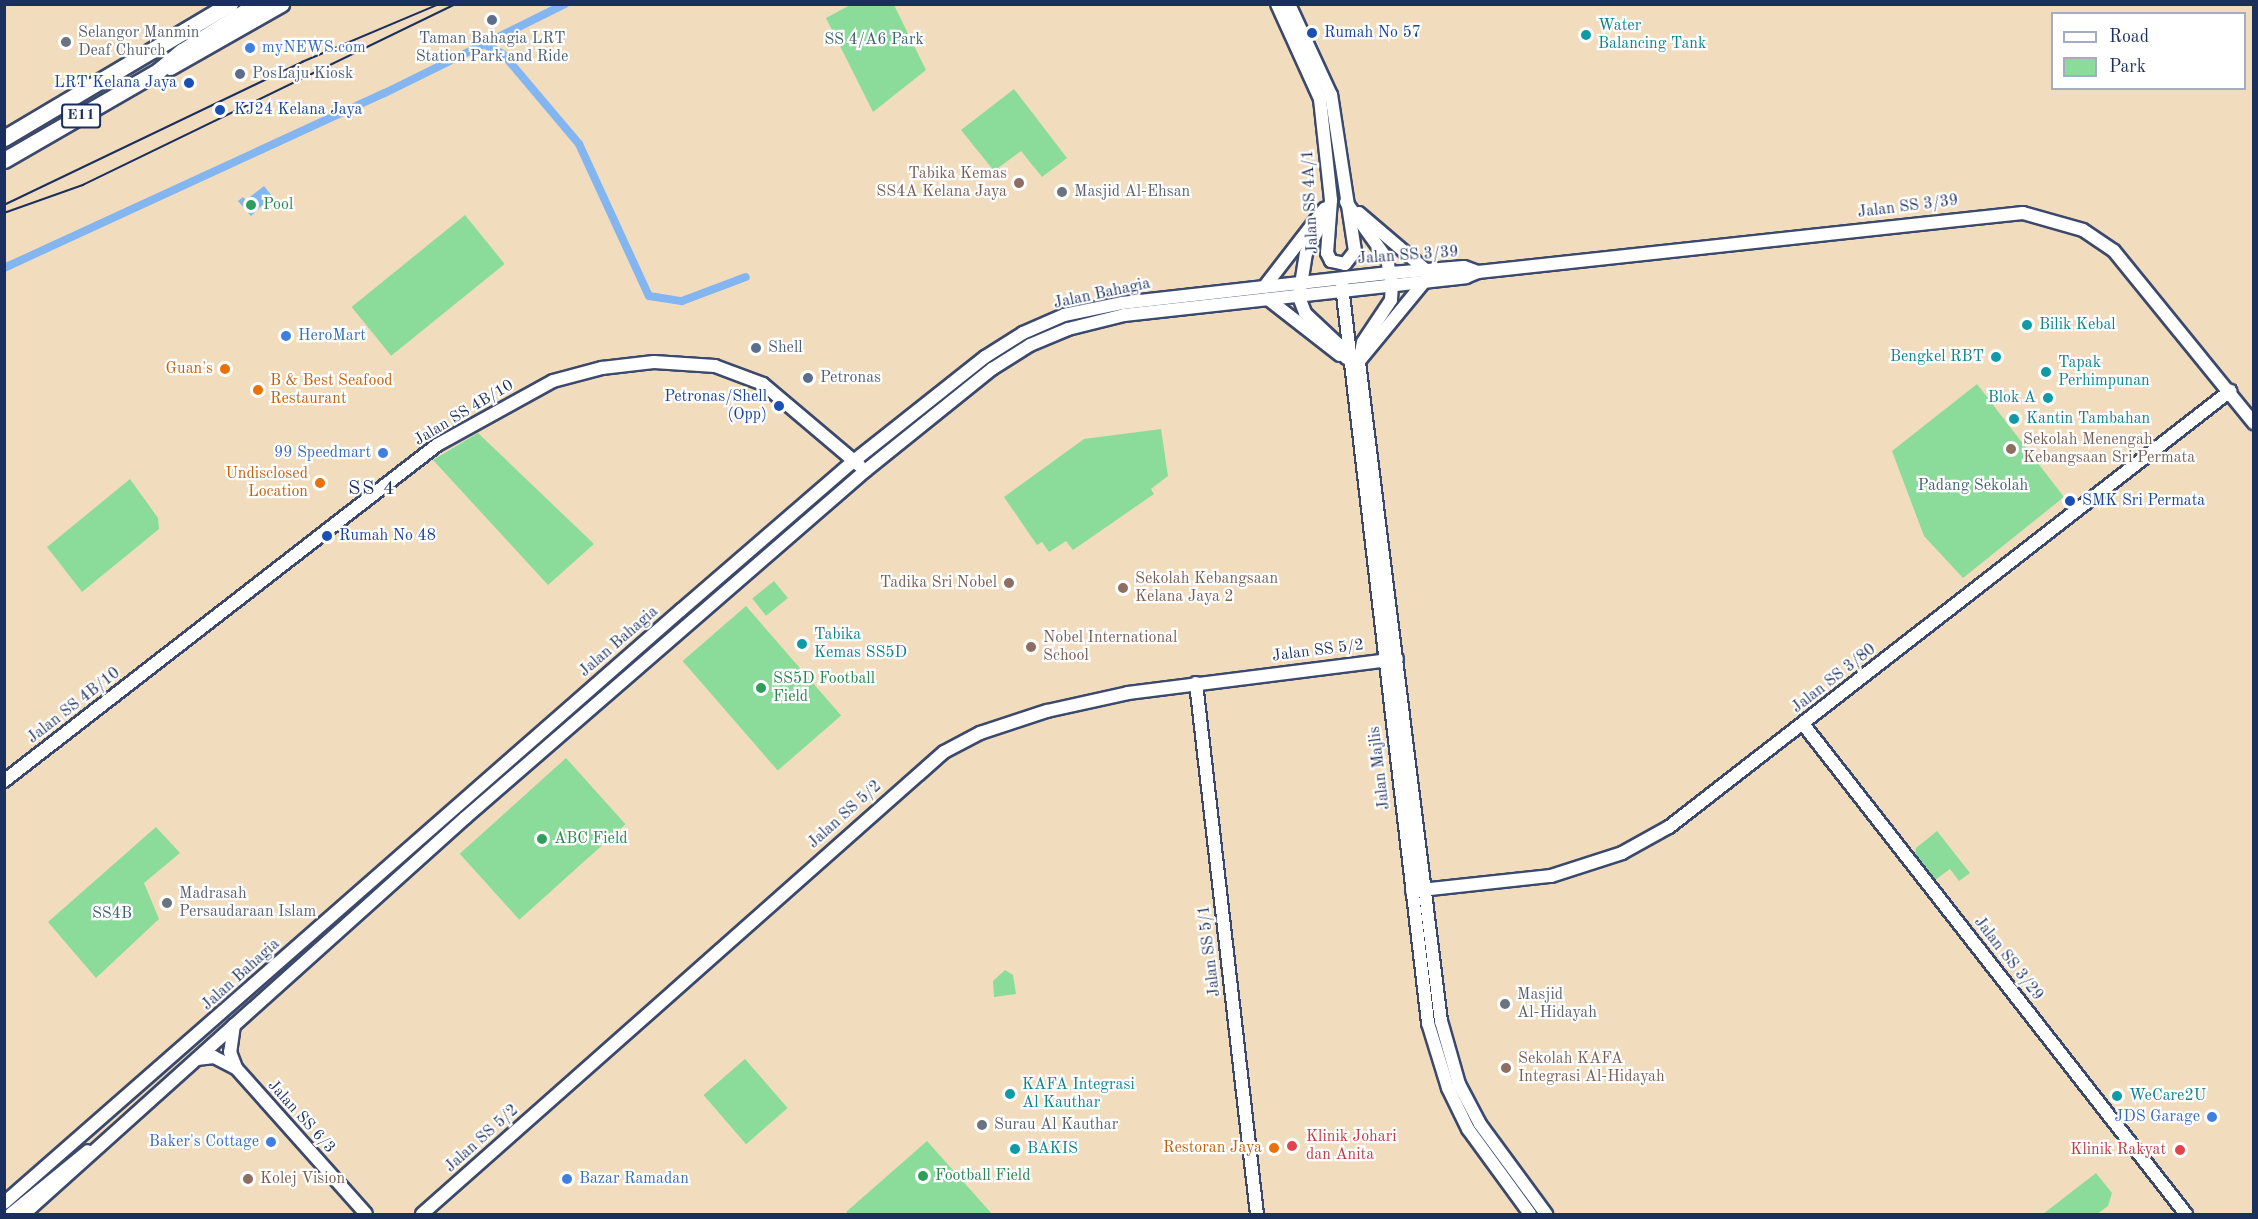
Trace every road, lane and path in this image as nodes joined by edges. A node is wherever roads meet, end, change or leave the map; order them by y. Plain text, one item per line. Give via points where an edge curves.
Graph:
1 (257, 4) edge
2 (281, 4) edge
3 (1277, 4) edge
4 (1289, 4) edge
5 (226, 6) edge
6 (158, 71) junction
7 (4, 138) edge
8 (4, 160) edge
9 (1331, 200) junction
10 (1346, 202) junction
11 (1425, 276) junction
12 (1341, 277) junction
13 (1392, 279) junction
14 (1299, 282) junction
15 (1265, 286) junction
16 (1342, 291) junction
17 (1299, 297) junction
18 (1268, 299) junction
19 (1353, 362) junction
20 (2230, 391) junction
21 (2253, 423) edge
22 (855, 460) junction
23 (865, 471) junction
24 (1397, 658) junction
25 (1384, 660) junction
26 (1196, 683) junction
27 (1803, 724) junction
28 (506, 761) junction
29 (516, 773) junction
30 (4, 781) edge
31 (1418, 891) junction
32 (290, 953) junction
33 (302, 964) junction
34 (260, 980) junction
35 (272, 992) junction
36 (234, 1025) junction
37 (191, 1063) junction
38 (236, 1068) junction
39 (98, 1122) junction
40 (99, 1144) junction
41 (4, 1203) edge
42 (4, 1212) edge
43 (11, 1215) edge
44 (24, 1215) edge
45 (366, 1215) edge
46 (422, 1215) edge
47 (1257, 1215) edge
48 (1530, 1215) edge
49 (1546, 1215) edge
50 (2186, 1215) edge

1 - 6 highway, E11 via 182,51
2 - 6 highway via 188,60
3 - 9 main road, Jalan SS 4A/1 via 1320,99
4 - 10 main road, Jalan SS 4A/1 via 1331,95
5 - 7 highway, E11
6 - 8 highway, E11
9 - 10 main road, Jalan SS 4A/1 via 1327,253 1339,265 1353,258 1355,251
9 - 14 main road via 1323,225 1306,253
9 - 15 main road
10 - 11 main road
10 - 13 main road via 1387,260
11 - 13 main road, Jalan SS 3/39
11 - 19 main road
11 - 20 main road, Jalan SS 3/39 via 1464,267 1478,272 2005,212 2042,216 2083,230 2114,251
12 - 13 main road, Jalan SS 3/39
12 - 14 main road, Jalan Bahagia
12 - 16 main road, Jalan Majlis
13 - 16 main road, Jalan SS 3/39
13 - 19 main road via 1391,300
14 - 15 main road, Jalan Bahagia
14 - 17 main road
15 - 22 main road, Jalan Bahagia via 1122,303 1054,320 985,357
16 - 17 main road, Jalan Bahagia
16 - 19 main road, Jalan Majlis
17 - 18 main road, Jalan Bahagia
17 - 19 main road via 1305,313
18 - 19 main road
18 - 23 main road, Jalan Bahagia via 1124,315 1068,329 1030,345 992,369
19 - 24 main road, Jalan Majlis
19 - 25 main road, Jalan Majlis
20 - 21 main road, Jalan SS 3/39
20 - 27 main road, Jalan SS 3/80
22 - 23 main road, Jalan SS 4B/10
22 - 28 main road, Jalan Bahagia
22 - 30 main road, Jalan SS 4B/10 via 763,384 715,366 654,362 602,368 553,381 437,445
23 - 29 main road, Jalan Bahagia
24 - 25 main road, Jalan SS 5/2
24 - 31 main road, Jalan Majlis
25 - 26 main road, Jalan SS 5/2
25 - 31 main road, Jalan Majlis
26 - 46 main road, Jalan SS 5/2 via 1047,711 980,733 944,752
26 - 47 main road, Jalan SS 5/1
27 - 31 main road, Jalan SS 3/80 via 1669,827 1622,853 1534,879
27 - 50 main road, Jalan SS 3/29
28 - 29 main road
28 - 32 main road, Jalan Bahagia
29 - 33 main road, Jalan Bahagia
31 - 48 main road, Jalan Majlis via 1435,1050 1468,1129
31 - 49 main road, Jalan Majlis via 1441,1021 1459,1084 1494,1146
32 - 33 main road via 282,964 284,970
32 - 34 main road, Jalan Bahagia
33 - 35 main road, Jalan Bahagia
34 - 35 main road via 279,972 282,978
34 - 39 main road, Jalan Bahagia
35 - 36 main road, Jalan Bahagia
36 - 37 main road, Jalan Bahagia
36 - 38 main road via 230,1052
37 - 38 main road via 214,1056
37 - 40 main road, Jalan Bahagia
38 - 45 main road, Jalan SS 6/3
39 - 41 main road, Jalan Bahagia
39 - 42 main road via 82,1144
40 - 43 main road via 74,1160
40 - 44 main road, Jalan Bahagia

